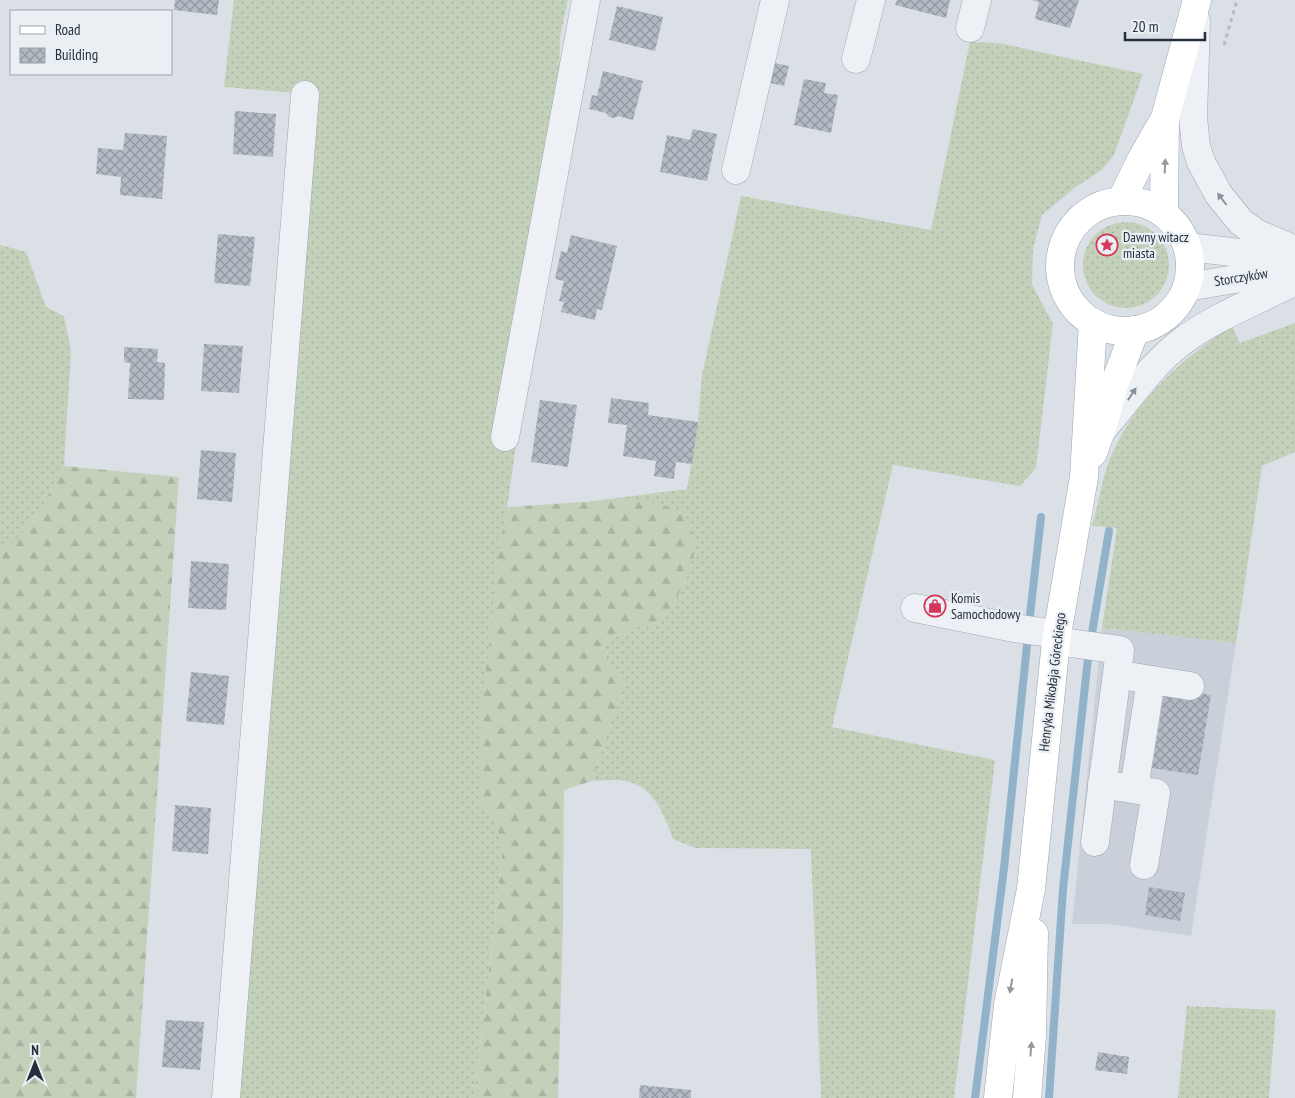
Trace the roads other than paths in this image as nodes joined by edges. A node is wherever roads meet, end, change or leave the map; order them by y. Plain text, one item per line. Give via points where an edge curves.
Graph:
1 (586, 0) edge
2 (775, 0) edge
3 (871, 0) edge
4 (977, 0) edge
5 (1196, 2) edge
6 (970, 28) dead end
7 (856, 59) dead end
8 (305, 95) dead end
9 (1165, 118) junction
10 (736, 170) dead end
11 (1122, 201) junction
12 (1164, 214) junction
13 (1188, 247) junction
14 (1295, 250) edge
15 (1295, 259) edge
16 (1295, 269) edge
17 (1295, 281) edge
18 (1187, 287) junction
19 (1093, 322) junction
20 (1135, 330) junction
21 (1101, 431) junction
22 (505, 437) dead end
23 (1084, 477) junction
24 (915, 608) dead end
25 (1057, 637) junction
26 (1117, 674) junction
27 (1151, 680) junction
28 (1190, 686) dead end
29 (1102, 784) junction
30 (1134, 789) junction
31 (1095, 842) dead end
32 (1144, 865) dead end
33 (1031, 889) junction
34 (226, 1098) edge
35 (998, 1098) edge
36 (1027, 1098) edge

1 - 22 street
2 - 10 street
3 - 7 street
4 - 6 street
5 - 9 main road
14 -> 5 street via 1256,233 1241,222 1218,195 1201,162 1194,118
8 - 34 street
9 - 11 main road
12 -> 9 main road
11 - 12 main road via 1139,202
11 - 19 main road via 1098,207 1077,222 1061,255 1066,292 1080,312
12 - 13 main road via 1178,228
13 - 15 street, Storczyków
13 - 18 main road via 1190,268
16 - 18 street, Storczyków
21 -> 17 street via 1128,402 1143,379 1180,343 1238,307
18 - 20 main road via 1166,317
19 - 20 main road via 1113,330
19 - 23 main road, Henryka Mikołaja Góreckiego
20 - 21 main road, Henryka Mikołaja Góreckiego
21 - 23 main road, Henryka Mikołaja Góreckiego
23 - 25 main road, Henryka Mikołaja Góreckiego
24 - 25 street
25 - 26 street via 1120,650
25 - 33 main road, Henryka Mikołaja Góreckiego
26 - 27 street
26 - 29 street
27 - 28 street
27 - 30 street
29 - 30 street
29 - 31 street
30 - 32 street via 1156,792
33 -> 35 main road, Henryka Mikołaja Góreckiego via 1008,1004
36 -> 33 main road, Henryka Mikołaja Góreckiego via 1034,944

